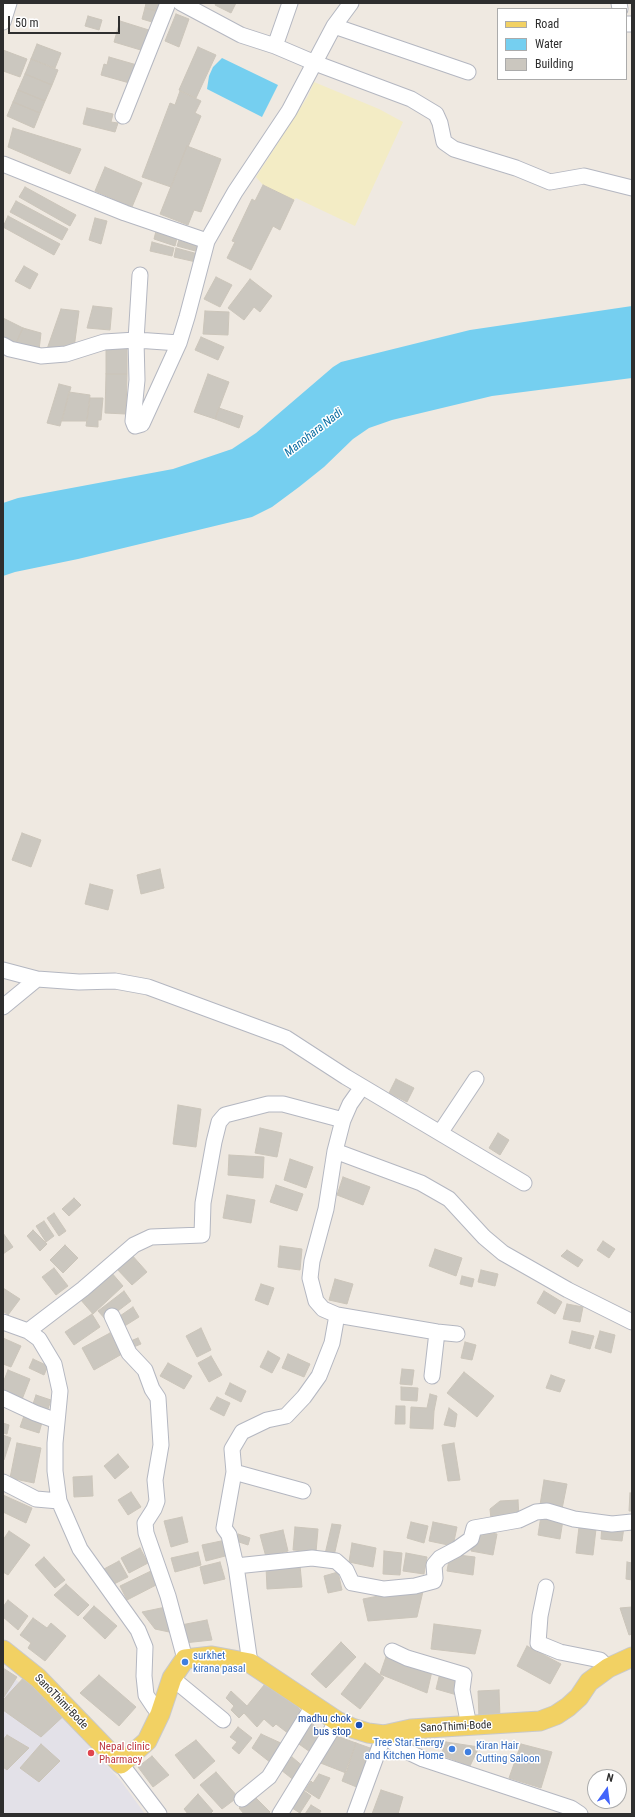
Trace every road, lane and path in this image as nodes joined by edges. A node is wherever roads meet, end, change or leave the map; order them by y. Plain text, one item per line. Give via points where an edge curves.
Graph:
1 (10, 3) edge
2 (168, 3) edge
3 (181, 3) edge
4 (290, 3) edge
5 (351, 3) edge
6 (3, 22) edge
7 (334, 26) junction
8 (275, 46) junction
9 (315, 63) junction
10 (468, 72) dead end
11 (123, 116) dead end
12 (3, 164) edge
13 (632, 188) edge
14 (207, 241) junction
15 (140, 275) dead end
16 (136, 340) junction
17 (178, 343) junction
18 (3, 345) edge
19 (3, 970) edge
20 (37, 979) junction
21 (3, 1006) edge
22 (476, 1079) dead end
23 (362, 1087) junction
24 (343, 1120) junction
25 (440, 1133) junction
26 (335, 1151) junction
27 (524, 1183) dead end
28 (338, 1314) junction
29 (112, 1316) dead end
30 (3, 1322) edge
31 (632, 1322) edge
32 (28, 1331) junction
33 (437, 1332) junction
34 (457, 1334) dead end
35 (432, 1376) dead end
36 (3, 1398) edge
37 (57, 1421) junction
38 (234, 1472) junction
39 (3, 1482) edge
40 (303, 1491) dead end
41 (59, 1501) junction
42 (632, 1522) edge
43 (236, 1566) junction
44 (546, 1587) dead end
45 (3, 1650) edge
46 (392, 1651) dead end
47 (632, 1657) edge
48 (185, 1659) junction
49 (250, 1663) junction
50 (608, 1668) junction
51 (172, 1678) junction
52 (313, 1706) junction
53 (160, 1714) junction
54 (223, 1720) dead end
55 (337, 1721) junction
56 (469, 1726) junction
57 (384, 1735) junction
58 (120, 1764) junction
59 (242, 1799) dead end
60 (159, 1814) edge
61 (280, 1814) edge
62 (355, 1814) edge
63 (580, 1814) edge

1 - 6 street
2 - 11 street
3 - 8 street via 241,36
4 - 8 street
5 - 7 street
7 - 9 street
7 - 10 street
8 - 9 street
9 - 13 street via 411,99 436,114 444,142 454,149 516,168 550,182 584,176
9 - 14 street via 289,111 235,192
12 - 14 street via 125,213
14 - 17 street
15 - 16 street
16 - 17 street
16 - 17 street via 137,380 133,421 136,426 142,424
16 - 18 street via 104,342 54,356 21,352
19 - 20 street
20 - 21 street
20 - 23 street via 115,981 148,987 286,1038
22 - 25 street
23 - 24 street
23 - 25 street
24 - 26 street
24 - 32 street via 283,1104 268,1104 225,1115 219,1122 214,1142 203,1203 202,1235 151,1237 134,1245 83,1289
25 - 27 street
26 - 28 street via 326,1209 310,1278 316,1301 323,1309
26 - 31 street via 421,1183 449,1199 484,1237 503,1253
28 - 33 street
28 - 38 street via 332,1343 318,1376 304,1397 286,1416 267,1420 242,1432 232,1449
29 - 48 street via 129,1353 145,1370 158,1398 161,1445 155,1480 157,1501 146,1524 146,1532 168,1596
30 - 32 street
32 - 37 street via 39,1339 54,1364 60,1391
33 - 34 street
33 - 35 street
36 - 37 street
37 - 41 street via 55,1471
38 - 40 street
38 - 43 street via 224,1528 229,1535
39 - 41 street via 36,1499
41 - 53 street via 80,1549 138,1630 145,1647 146,1695
42 - 43 street via 612,1524 574,1520 547,1511 536,1512 519,1520 474,1528 472,1539 434,1564 434,1581 415,1586 384,1589 352,1583 346,1570 336,1561 312,1558
43 - 49 street
44 - 50 street via 538,1643 560,1652 600,1660
45 - 58 main road, SanoThimi-Bode via 38,1678
46 - 56 street via 464,1675 462,1690
47 - 50 main road, SanoThimi-Bode
48 - 49 main road, SanoThimi-Bode via 212,1656
48 - 51 main road
49 - 52 main road, SanoThimi-Bode
50 - 56 main road, SanoThimi-Bode via 589,1682 579,1697 556,1715 540,1721
51 - 53 main road
51 - 54 street
52 - 55 main road, SanoThimi-Bode
52 - 59 street via 269,1777
53 - 58 main road via 147,1741
55 - 57 main road, SanoThimi-Bode via 368,1733
55 - 61 street
56 - 57 main road, SanoThimi-Bode via 411,1729
57 - 62 street
57 - 63 street via 402,1749 422,1759 571,1808
58 - 60 street

